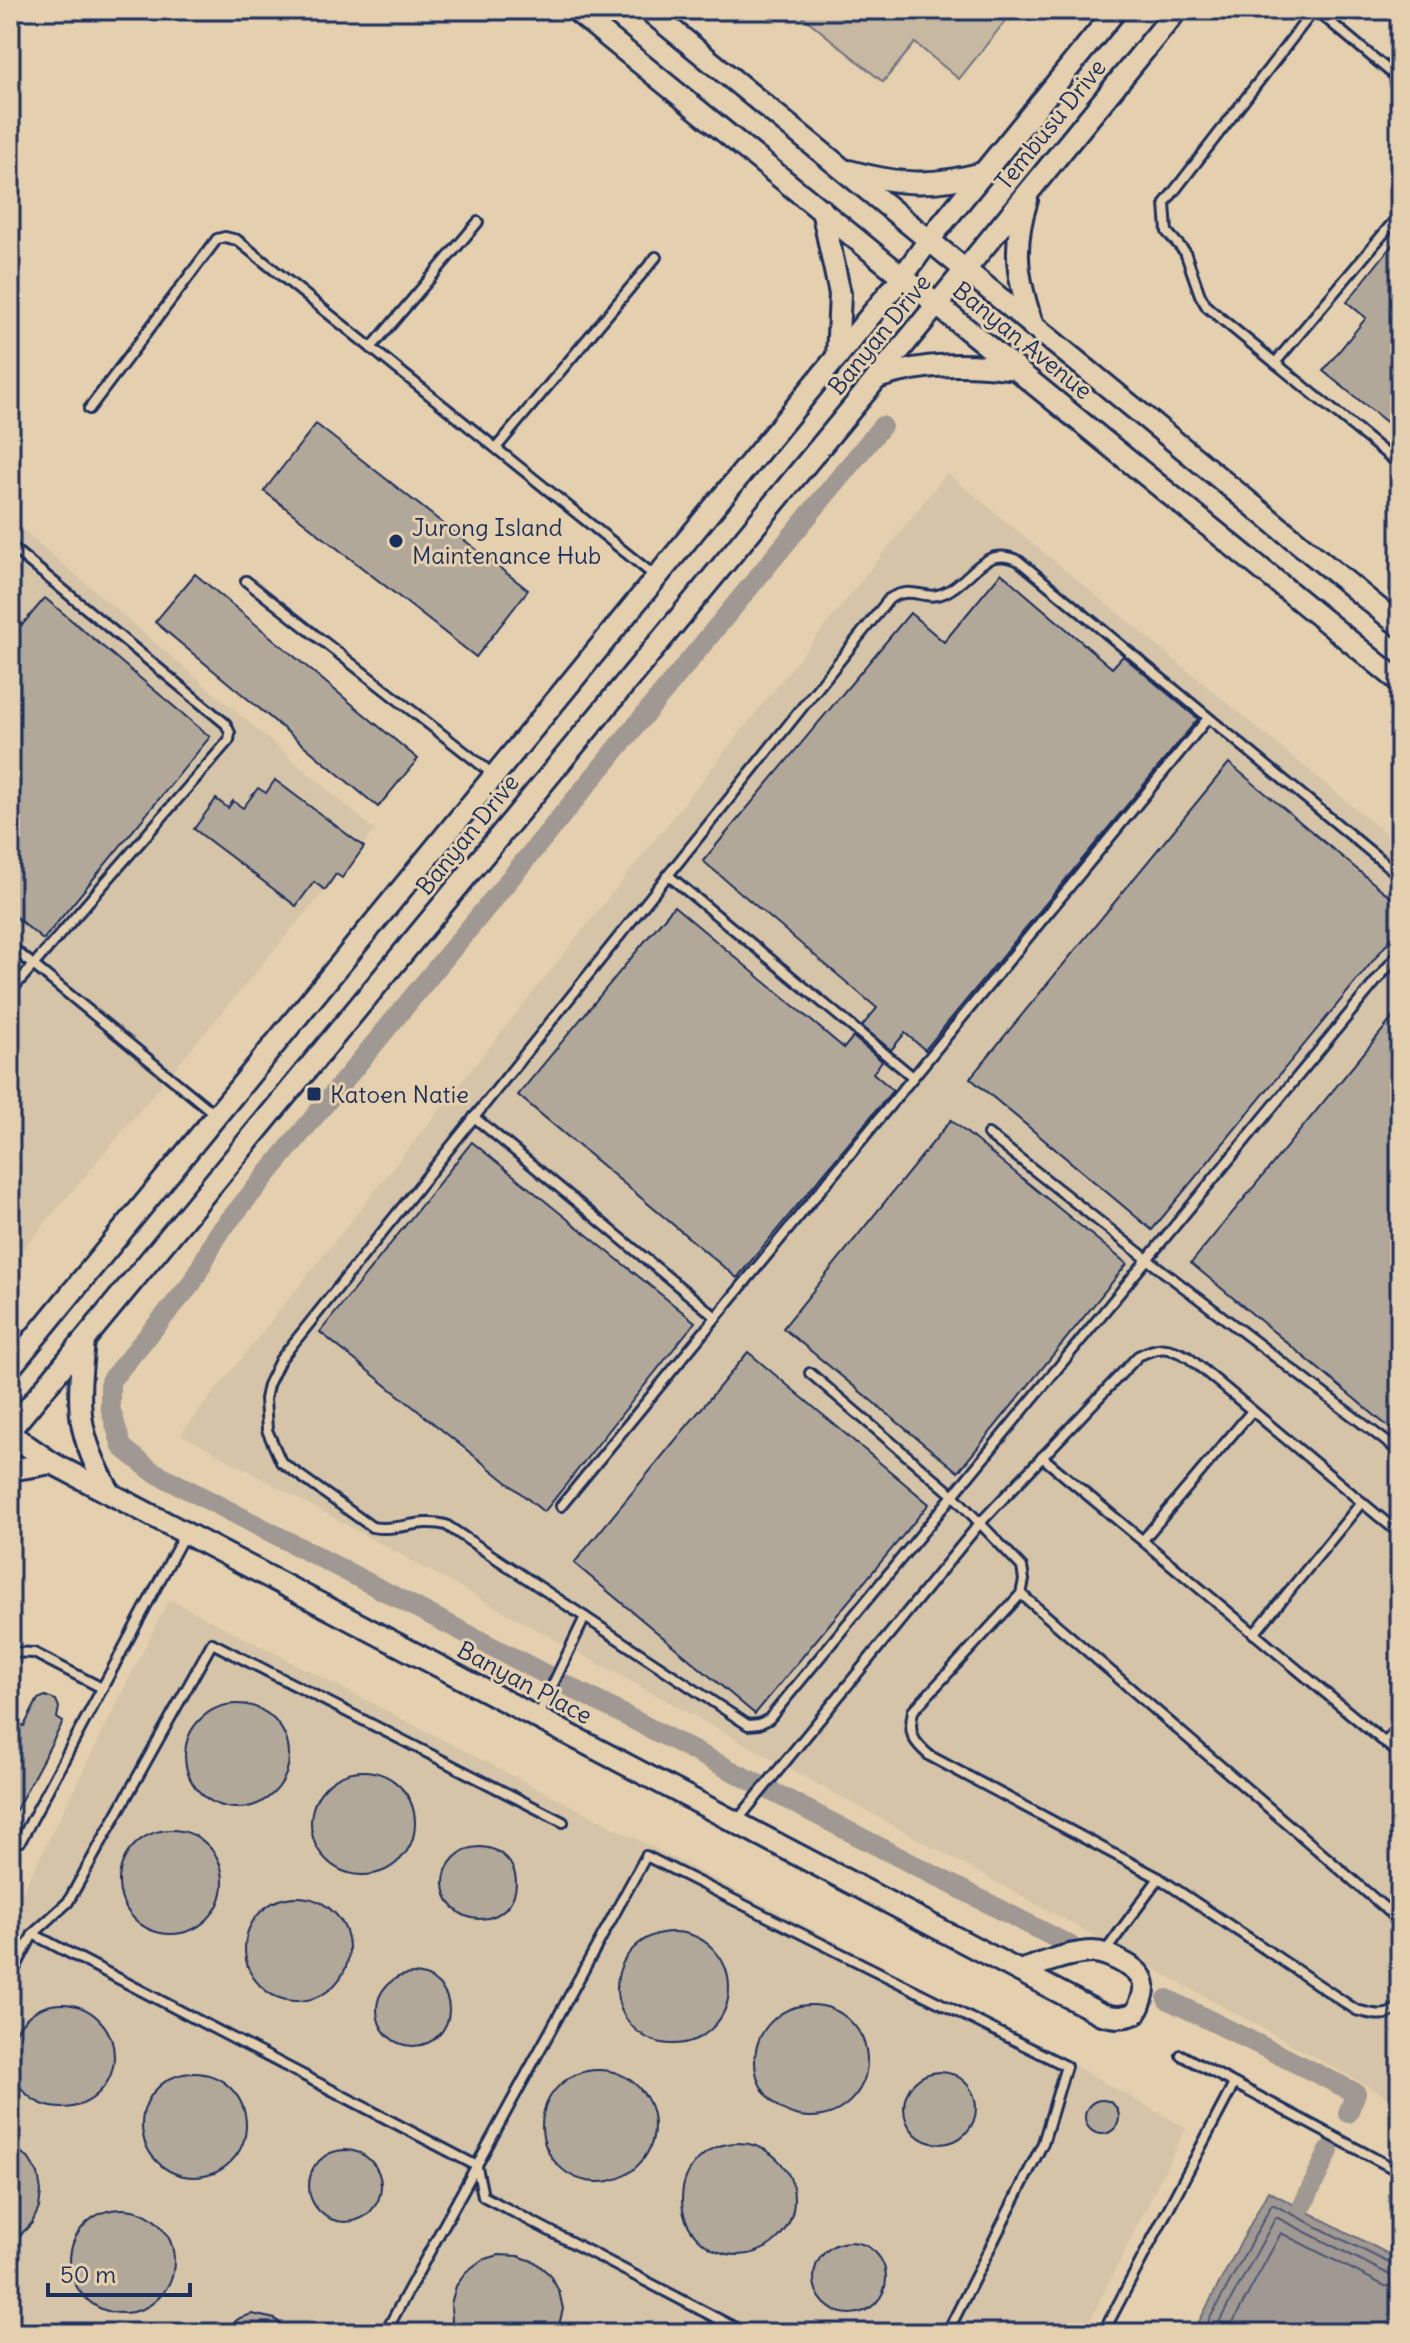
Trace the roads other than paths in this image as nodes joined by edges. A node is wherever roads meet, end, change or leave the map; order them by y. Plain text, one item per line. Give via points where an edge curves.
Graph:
1 (575, 10) edge
2 (648, 10) edge
3 (1116, 10) edge
4 (1177, 10) edge
5 (1315, 10) edge
6 (1400, 80) edge
7 (841, 168) junction
8 (983, 173) junction
9 (1030, 189) junction
10 (822, 210) junction
11 (1400, 214) edge
12 (478, 222) dead end
13 (929, 240) junction
14 (656, 257) dead end
15 (964, 271) junction
16 (903, 276) junction
17 (938, 304) junction
18 (1033, 327) junction
19 (371, 348) junction
20 (837, 357) junction
21 (1275, 363) junction
22 (1017, 369) junction
23 (877, 378) junction
24 (89, 409) dead end
25 (496, 448) junction
26 (1400, 465) edge
27 (10, 546) edge
28 (657, 577) junction
29 (246, 581) dead end
30 (1400, 626) edge
31 (1400, 682) edge
32 (1208, 718) junction
33 (495, 775) junction
34 (668, 875) junction
35 (1400, 876) edge
36 (10, 946) edge
37 (1400, 952) edge
38 (33, 965) junction
39 (10, 992) edge
40 (913, 1077) junction
41 (217, 1115) junction
42 (474, 1117) junction
43 (988, 1134) dead end
44 (1147, 1259) junction
45 (716, 1317) junction
46 (84, 1341) junction
47 (10, 1368) edge
48 (810, 1373) dead end
49 (1252, 1411) junction
50 (10, 1432) edge
51 (1400, 1452) edge
52 (1042, 1457) junction
53 (52, 1463) junction
54 (10, 1470) edge
55 (110, 1493) junction
56 (953, 1495) junction
57 (1362, 1502) junction
58 (561, 1506) dead end
59 (980, 1523) junction
60 (185, 1533) junction
61 (1400, 1534) edge
62 (1143, 1540) junction
63 (1021, 1594) junction
64 (585, 1617) junction
65 (1254, 1634) junction
66 (10, 1652) edge
67 (102, 1688) junction
68 (537, 1718) junction
69 (1400, 1725) edge
70 (1385, 1743) junction
71 (1400, 1755) edge
72 (563, 1822) dead end
73 (736, 1822) junction
74 (10, 1837) edge
75 (1159, 1878) junction
76 (1400, 1921) edge
77 (33, 1934) junction
78 (1104, 1953) junction
79 (1019, 1971) junction
80 (10, 1978) edge
81 (1400, 2005) edge
82 (1181, 2055) dead end
83 (1234, 2084) junction
84 (477, 2166) junction
85 (1400, 2172) edge
86 (385, 2333) edge
87 (745, 2333) edge
88 (947, 2333) edge
89 (1103, 2333) edge

1 - 10 street, Banyan Avenue
2 - 7 street, Banyan Avenue
3 - 8 street, Tembusu Drive
4 - 9 street, Tembusu Drive
5 - 6 lane
5 - 21 lane via 1165,203 1167,232 1185,252 1207,307
7 - 8 street via 919,184
7 - 13 street, Banyan Avenue
8 - 13 street, Tembusu Drive
9 - 15 street, Tembusu Drive
9 - 18 street via 1016,253
10 - 16 street, Banyan Avenue
10 - 20 street via 840,294
11 - 21 lane
12 - 19 lane
13 - 15 street, Banyan Avenue
13 - 16 street, Banyan Drive
14 - 25 lane
15 - 17 street, Banyan Drive
15 - 18 street, Banyan Avenue
16 - 17 street, Banyan Avenue
16 - 20 street, Banyan Drive
17 - 22 street, Banyan Avenue
17 - 23 street, Banyan Drive
18 - 30 street, Banyan Avenue
19 - 24 lane via 237,240 225,237 217,239
19 - 25 lane
20 - 28 street, Banyan Drive
21 - 26 lane
22 - 23 street via 933,364
22 - 31 street, Banyan Avenue
23 - 46 street, Banyan Drive
25 - 28 lane
27 - 38 lane via 226,724 230,733
28 - 33 street, Banyan Drive
29 - 33 lane
32 - 34 lane via 1019,561 991,556 945,593 933,597 900,592 889,599
32 - 35 lane
32 - 40 lane
33 - 41 street, Banyan Drive
34 - 40 lane
34 - 42 lane
36 - 38 lane
37 - 44 lane
38 - 39 lane
38 - 41 lane
40 - 45 lane
41 - 47 street, Banyan Drive
42 - 45 lane
42 - 64 lane via 280,1360 265,1399 267,1430 281,1462 372,1527 388,1530 432,1521 446,1525
43 - 44 lane
44 - 51 lane
44 - 56 lane
45 - 58 lane
46 - 50 street, Banyan Drive
46 - 55 street via 79,1395 83,1436
48 - 56 lane
49 - 52 lane via 1188,1357 1156,1347 1138,1356
49 - 57 lane
49 - 62 lane
50 - 53 street, Banyan Place
52 - 59 lane
52 - 62 lane
53 - 54 street
53 - 55 street, Banyan Place
55 - 60 street, Banyan Place
56 - 59 lane
56 - 64 lane via 769,1719 759,1724 748,1725
57 - 61 lane
57 - 65 lane
59 - 63 lane via 1022,1567
59 - 73 lane
60 - 67 lane
60 - 68 street, Banyan Place
62 - 65 lane
63 - 75 lane via 913,1711 909,1729 914,1743
63 - 76 lane
64 - 68 lane
65 - 70 lane
66 - 67 lane via 34,1653
67 - 74 lane via 20,1842
68 - 73 street, Banyan Place
69 - 70 lane
70 - 71 lane
72 - 77 lane via 212,1643 68,1902
73 - 79 street, Banyan Place
75 - 78 lane
75 - 81 lane via 1356,2010 1380,2016
77 - 80 lane
77 - 84 lane
78 - 79 street via 1090,1951
78 - 79 street, Banyan Place via 1136,1969 1142,1978 1145,1989 1136,2013 1116,2018 1101,2014
82 - 83 lane
83 - 85 lane
83 - 89 lane
84 - 86 lane
84 - 87 lane via 483,2196
84 - 88 lane via 646,1856 1066,2066 1043,2143

